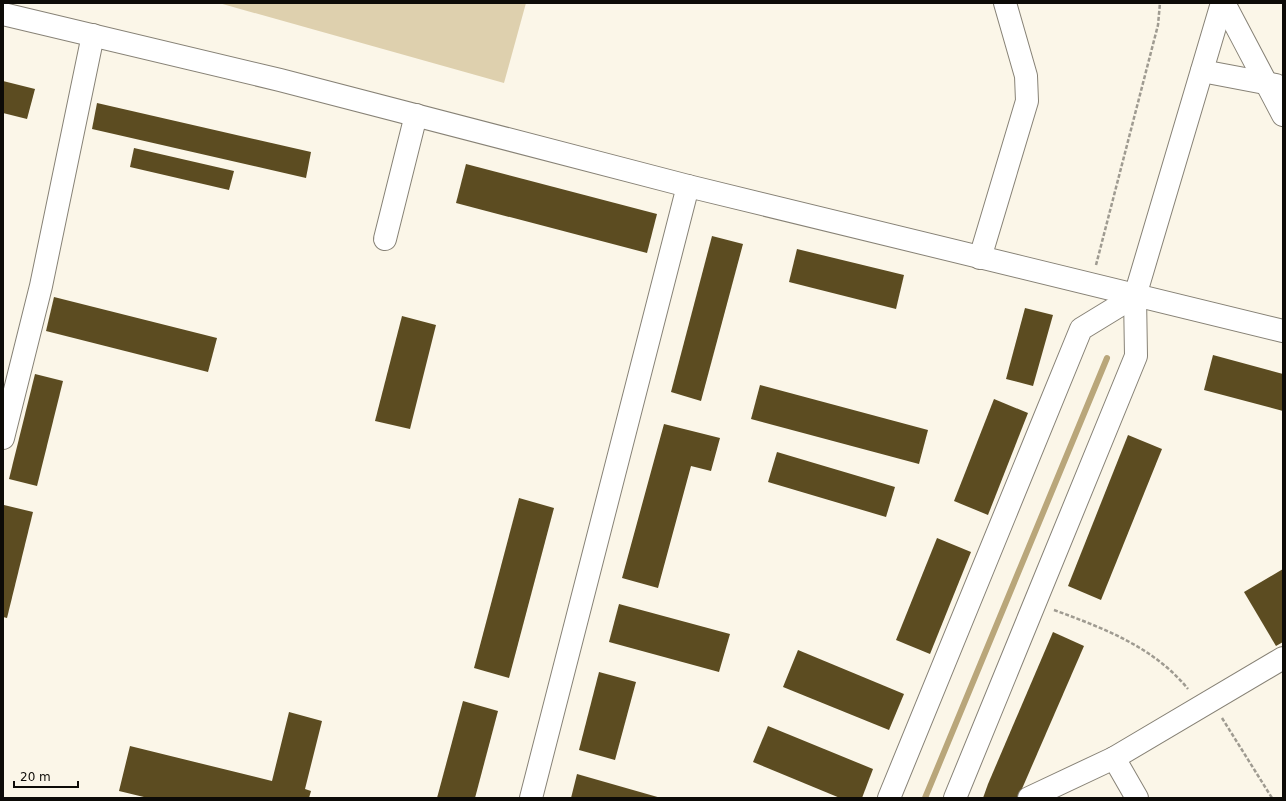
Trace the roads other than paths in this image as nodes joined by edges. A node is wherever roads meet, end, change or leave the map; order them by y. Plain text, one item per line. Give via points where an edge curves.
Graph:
1 (1005, 3) edge
2 (1223, 3) edge
3 (3, 14) edge
4 (93, 35) junction
5 (1202, 71) junction
6 (1274, 84) edge
7 (416, 115) junction
8 (1283, 115) edge
9 (688, 186) junction
10 (385, 239) dead end
11 (980, 258) junction
12 (1135, 296) junction
13 (1283, 331) edge
14 (3, 438) edge
15 (1283, 658) edge
16 (1114, 758) junction
17 (531, 798) edge
18 (889, 798) edge
19 (955, 798) edge
20 (1029, 798) edge
21 (1137, 798) edge

1 - 11 street via 1026,76 1027,101
2 - 5 street
2 - 6 street
3 - 4 street
4 - 7 street
4 - 14 street via 42,286
5 - 6 street
5 - 12 street
6 - 8 street
7 - 9 street
7 - 10 street
9 - 11 street
9 - 17 street
11 - 12 street
12 - 13 street
12 - 18 street via 1081,329
12 - 19 street via 1136,356
15 - 16 street
16 - 20 street
16 - 21 street

